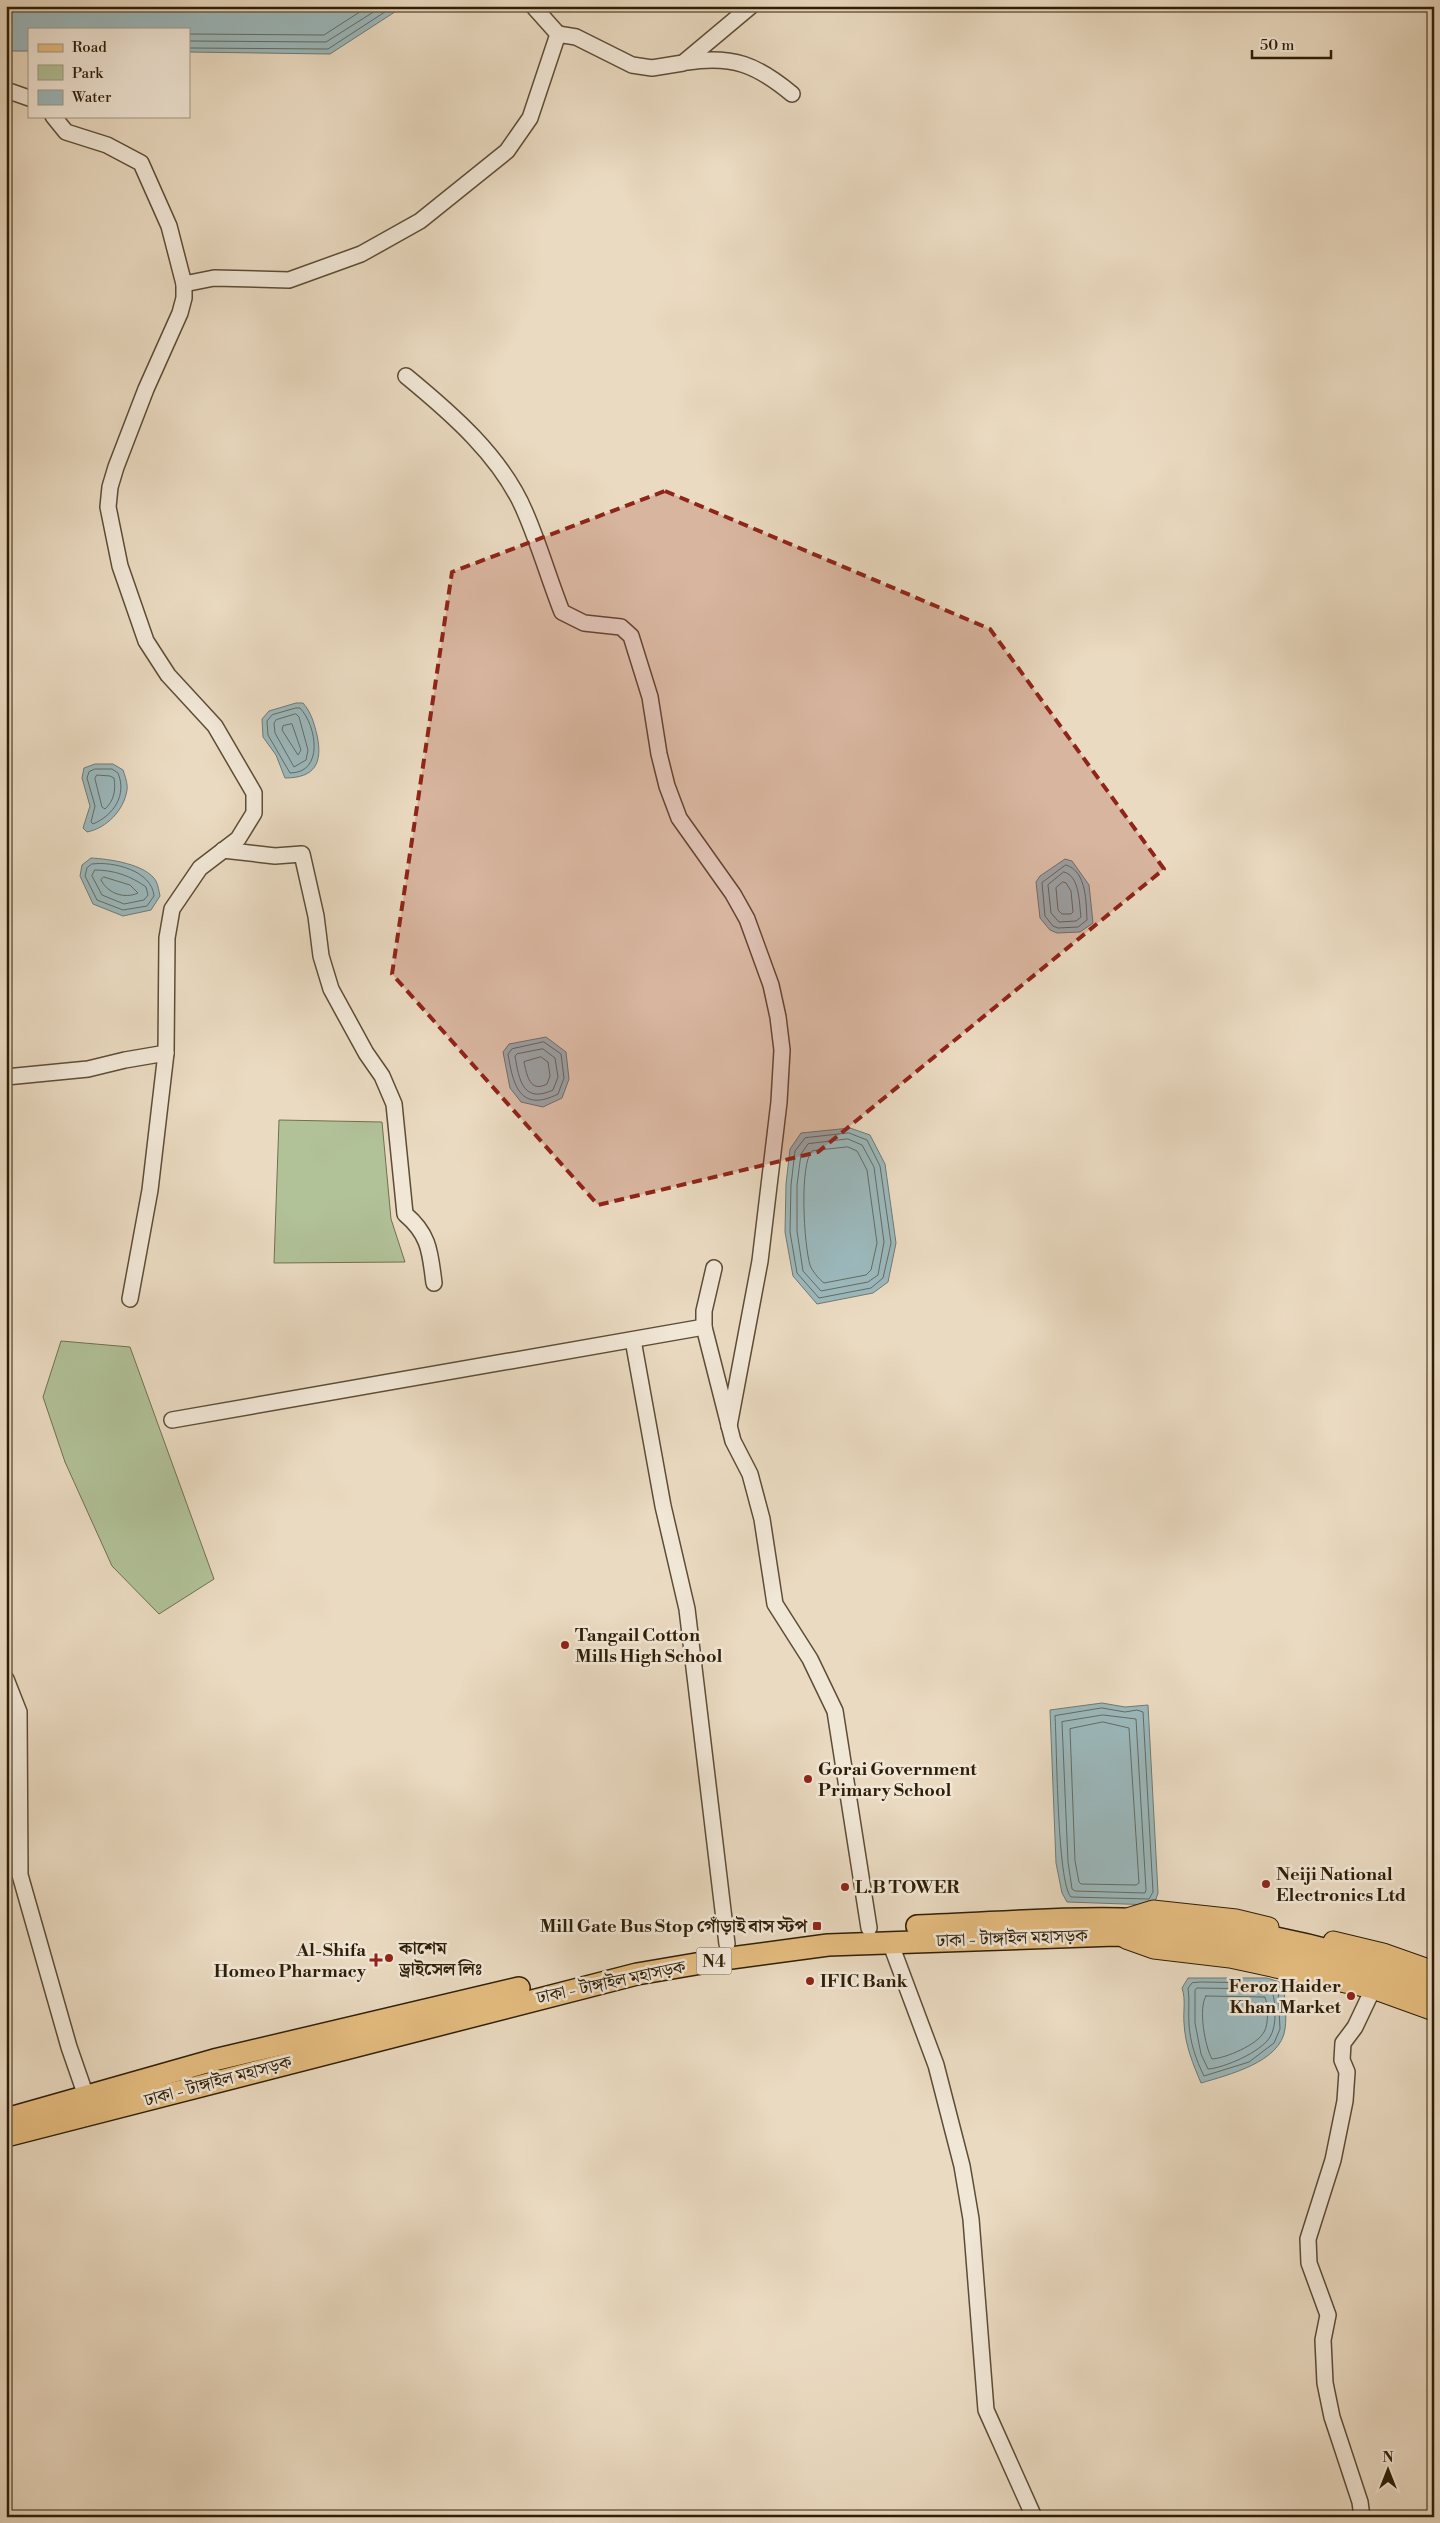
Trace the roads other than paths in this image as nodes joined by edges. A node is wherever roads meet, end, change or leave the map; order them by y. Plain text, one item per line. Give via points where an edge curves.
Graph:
1 (533, 6) edge
2 (751, 6) edge
3 (558, 34) junction
4 (683, 63) junction
5 (6, 90) edge
6 (792, 94) dead end
7 (28, 98) edge
8 (55, 118) edge
9 (184, 284) junction
10 (406, 376) dead end
11 (223, 850) junction
12 (166, 1053) junction
13 (6, 1077) edge
14 (714, 1268) dead end
15 (434, 1283) dead end
16 (130, 1299) dead end
17 (704, 1327) junction
18 (633, 1340) junction
19 (172, 1420) dead end
20 (729, 1426) junction
21 (6, 1679) edge
22 (1118, 1927) junction
23 (869, 1928) junction
24 (890, 1942) junction
25 (727, 1944) junction
26 (1434, 1971) edge
27 (1434, 1982) edge
28 (1373, 1989) junction
29 (1434, 1997) edge
30 (1434, 2012) edge
31 (289, 2052) junction
32 (86, 2096) junction
33 (6, 2119) edge
34 (6, 2136) edge
35 (1034, 2517) edge
36 (1362, 2517) edge

1 - 3 street
2 - 4 street
3 - 4 street via 576,37 632,65 652,68
3 - 9 street via 530,118 507,151 420,221 361,254 289,280 214,278
4 - 6 street via 724,59 748,65 770,76
5 - 7 street
8 - 9 street via 66,132 107,145 141,163 169,226
9 - 11 street via 180,313 116,468 108,507 120,566 146,641 168,675 214,726 254,792 254,813 238,839
10 - 20 street via 447,410 493,459 525,511 562,612 584,623 621,627 631,636 650,697 667,786 679,818 747,918 771,986 782,1050 778,1102 760,1261
11 - 12 street via 200,868 172,909 167,938
11 - 15 street via 275,856 302,854 321,956 332,989 366,1054 382,1076 394,1104 406,1214 429,1244
12 - 13 street via 88,1069
12 - 16 street via 150,1190
14 - 17 street via 704,1311
17 - 18 street
17 - 20 street
18 - 19 street
18 - 25 street via 663,1506 687,1609
20 - 23 street via 733,1442 750,1474 762,1519 775,1604 810,1659 835,1711
21 - 32 street via 19,1712 20,1875
22 - 23 highway, ঢাকা - টাঙ্গাইল মহাসড়ক / N4
22 - 24 highway, ঢাকা - টাঙ্গাইল মহাসড়ক / N4
22 - 26 main road via 1153,1910 1236,1919 1383,1953
22 - 27 highway, ঢাকা - টাঙ্গাইল মহাসড়ক / N4 via 1189,1924 1274,1937
22 - 28 main road via 1154,1949 1230,1958
22 - 29 highway, ঢাকা - টাঙ্গাইল মহাসড়ক / N4 via 1268,1950
23 - 25 highway, ঢাকা - টাঙ্গাইল মহাসড়ক / N4
24 - 31 highway, ঢাকা - টাঙ্গাইল মহাসড়ক / N4 via 828,1945 637,1974
24 - 35 street via 936,2065 962,2166 972,2219 986,2410
25 - 31 highway, ঢাকা - টাঙ্গাইল মহাসড়ক / N4 via 578,1974
28 - 30 main road
28 - 36 street via 1355,2027 1343,2043 1342,2060 1347,2072 1345,2101 1333,2160 1308,2239 1309,2262 1328,2314 1323,2340 1325,2383
31 - 32 highway, ঢাকা - টাঙ্গাইল মহাসড়ক / N4
31 - 34 highway, ঢাকা - টাঙ্গাইল মহাসড়ক / N4
32 - 33 highway, ঢাকা - টাঙ্গাইল মহাসড়ক / N4

